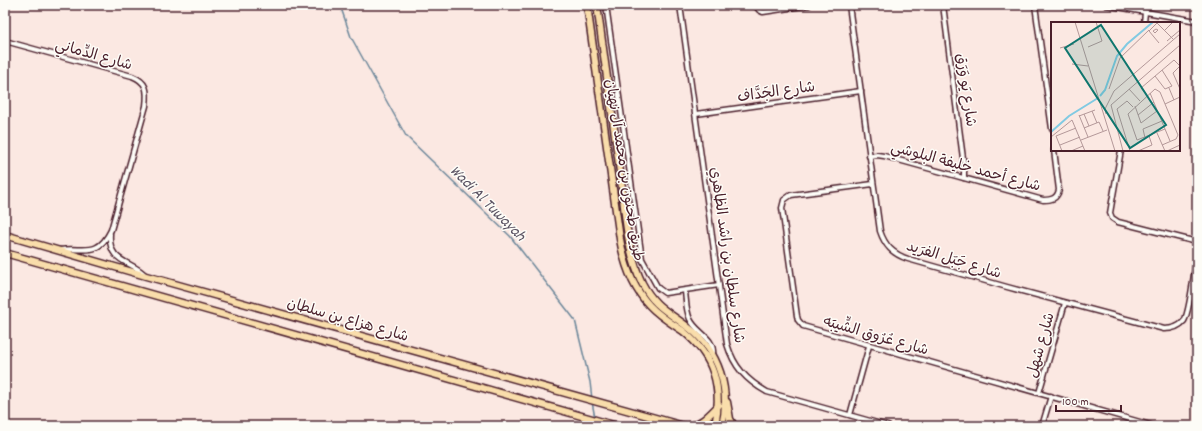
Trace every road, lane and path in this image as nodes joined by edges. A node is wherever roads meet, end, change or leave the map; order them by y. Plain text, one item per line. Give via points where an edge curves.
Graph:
1 (587, 5) edge
2 (597, 5) edge
3 (606, 5) edge
4 (680, 5) edge
5 (755, 5) edge
6 (810, 5) edge
7 (849, 5) edge
8 (943, 5) edge
9 (1035, 5) edge
10 (1106, 5) edge
11 (1146, 12) junction
12 (1197, 21) edge
13 (1144, 22) edge
14 (5, 41) edge
15 (860, 91) junction
16 (696, 114) junction
17 (1051, 121) edge
18 (615, 133) junction
19 (625, 137) junction
20 (626, 148) junction
21 (1054, 151) edge
22 (1121, 151) edge
23 (617, 152) junction
24 (608, 154) junction
25 (869, 156) junction
26 (964, 178) junction
27 (873, 184) junction
28 (624, 206) junction
29 (110, 230) junction
30 (5, 235) edge
31 (1197, 242) edge
32 (59, 250) junction
33 (1197, 252) edge
34 (5, 253) edge
35 (146, 276) junction
36 (719, 285) junction
37 (685, 291) junction
38 (1065, 303) junction
39 (869, 346) junction
40 (713, 355) junction
41 (722, 380) junction
42 (1039, 393) junction
43 (1050, 396) junction
44 (718, 405) junction
45 (850, 415) junction
46 (617, 426) edge
47 (684, 426) edge
48 (689, 426) edge
49 (715, 426) edge
50 (722, 426) edge
51 (734, 426) edge
52 (888, 426) edge
53 (1042, 426) edge
54 (1154, 426) edge

1 - 24 main road, طريق طحنون بن محمد آل نهيان
2 - 18 main road, طريق طحنون بن محمد آل نهيان
3 - 19 street
4 - 16 street, شارع سلطان بن راشد الظاهري
5 - 6 street via 763,12
7 - 15 street, شارع جَبَل الفرَيد
8 - 26 street, شارع يَو وَرَق via 964,158
9 - 17 street
10 - 11 street
11 - 12 street
11 - 13 street
14 - 29 street, شارع الدِّماني via 132,76 146,88 146,106
15 - 16 street, شارع الجَدَّاف
15 - 25 street, شارع جَبَل الفرَيد
16 - 36 street, شارع سلطان بن راشد الظاهري
18 - 19 street
18 - 23 main road, طريق طحنون بن محمد آل نهيان
19 - 20 street
20 - 23 street
20 - 37 street via 642,259 661,292 667,294
21 - 26 street, شارع أحمد خليفة البلوشي via 1059,190 1050,200
22 - 31 street via 1110,213 1112,218 1118,222
23 - 28 main road, طريق طحنون بن محمد آل نهيان
24 - 28 main road via 618,202 620,206
24 - 44 main road, طريق طحنون بن محمد آل نهيان via 621,248 631,278 653,310 689,337 705,354 715,378
25 - 26 street, شارع أحمد خليفة البلوشي via 884,156
25 - 27 street, شارع جَبَل الفرَيد
27 - 38 street, شارع جَبَل الفرَيد via 880,231 885,244 895,254
27 - 39 street, شارع عُرُوق الشِّيبَه via 791,195 784,200 782,208 800,324
28 - 40 main road, طريق طحنون بن محمد آل نهيان via 632,254 646,289 663,310 689,328
29 - 32 street, شارع الدِّماني via 107,237 96,247 88,250
29 - 35 street, شارع الدِّماني via 110,244 117,256
30 - 32 main road, شارع هزاع بن سلطان
32 - 35 main road, شارع هزاع بن سلطان
33 - 38 street, شارع جَبَل الفرَيد via 1186,316 1174,328 1159,328
34 - 46 main road, شارع هزاع بن سلطان
35 - 47 main road, شارع هزاع بن سلطان
36 - 37 street
36 - 45 street, شارع سلطان بن راشد الظاهري via 727,344 743,375 767,392
37 - 40 street via 689,318 711,343
38 - 42 street, شارع شهل
39 - 42 street, شارع عُرُوق الشِّيبَه
39 - 45 street
40 - 41 main road, طريق طحنون بن محمد آل نهيان
41 - 50 main road, طريق طحنون بن محمد آل نهيان
41 - 51 main road via 730,419
42 - 43 street, شارع عُرُوق الشِّيبَه
43 - 53 street
43 - 54 street, شارع عُرُوق الشِّيبَه
44 - 48 main road via 702,421
44 - 49 main road, طريق طحنون بن محمد آل نهيان
45 - 52 street, شارع سلطان بن راشد الظاهري

